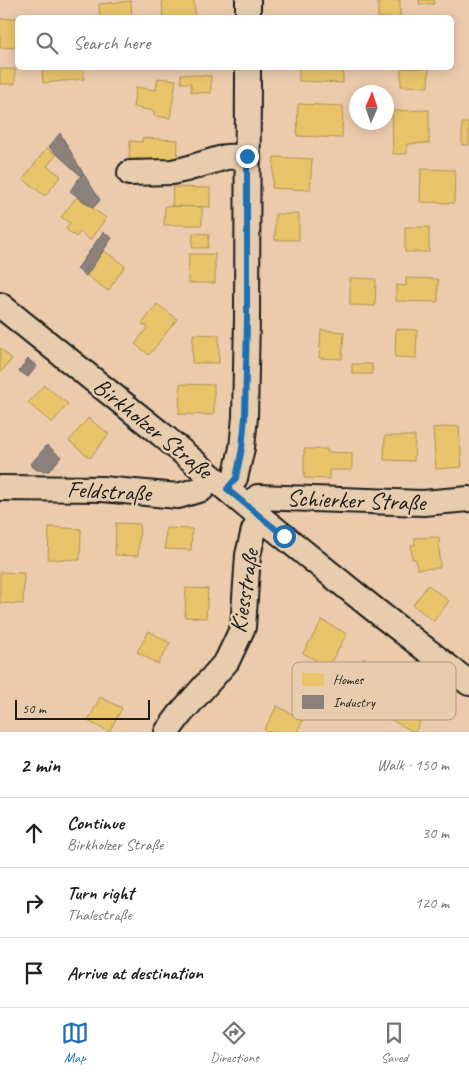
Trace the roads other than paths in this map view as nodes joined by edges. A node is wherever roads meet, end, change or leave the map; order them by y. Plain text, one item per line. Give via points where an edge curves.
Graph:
1 (248, 0) edge
2 (248, 15) edge
3 (248, 70) edge
4 (247, 156) junction
5 (130, 173) dead end
6 (0, 305) edge
7 (220, 483) junction
8 (0, 488) edge
9 (469, 499) edge
10 (256, 514) junction
11 (442, 662) edge
12 (456, 673) edge
13 (469, 683) edge
14 (167, 732) edge

1 - 2 street
3 - 4 street
4 - 5 street via 226,157 172,172
4 - 7 street via 245,417 236,478
6 - 7 street, Birkholzer Straße
7 - 8 street, Feldstraße via 178,496 102,489
7 - 10 street, Birkholzer Straße
9 - 10 street, Schierker Straße via 423,503 258,497
10 - 11 street, Birkholzer Straße
10 - 14 street, Kiesstraße via 248,555 243,627 227,661
12 - 13 street, Birkholzer Straße

